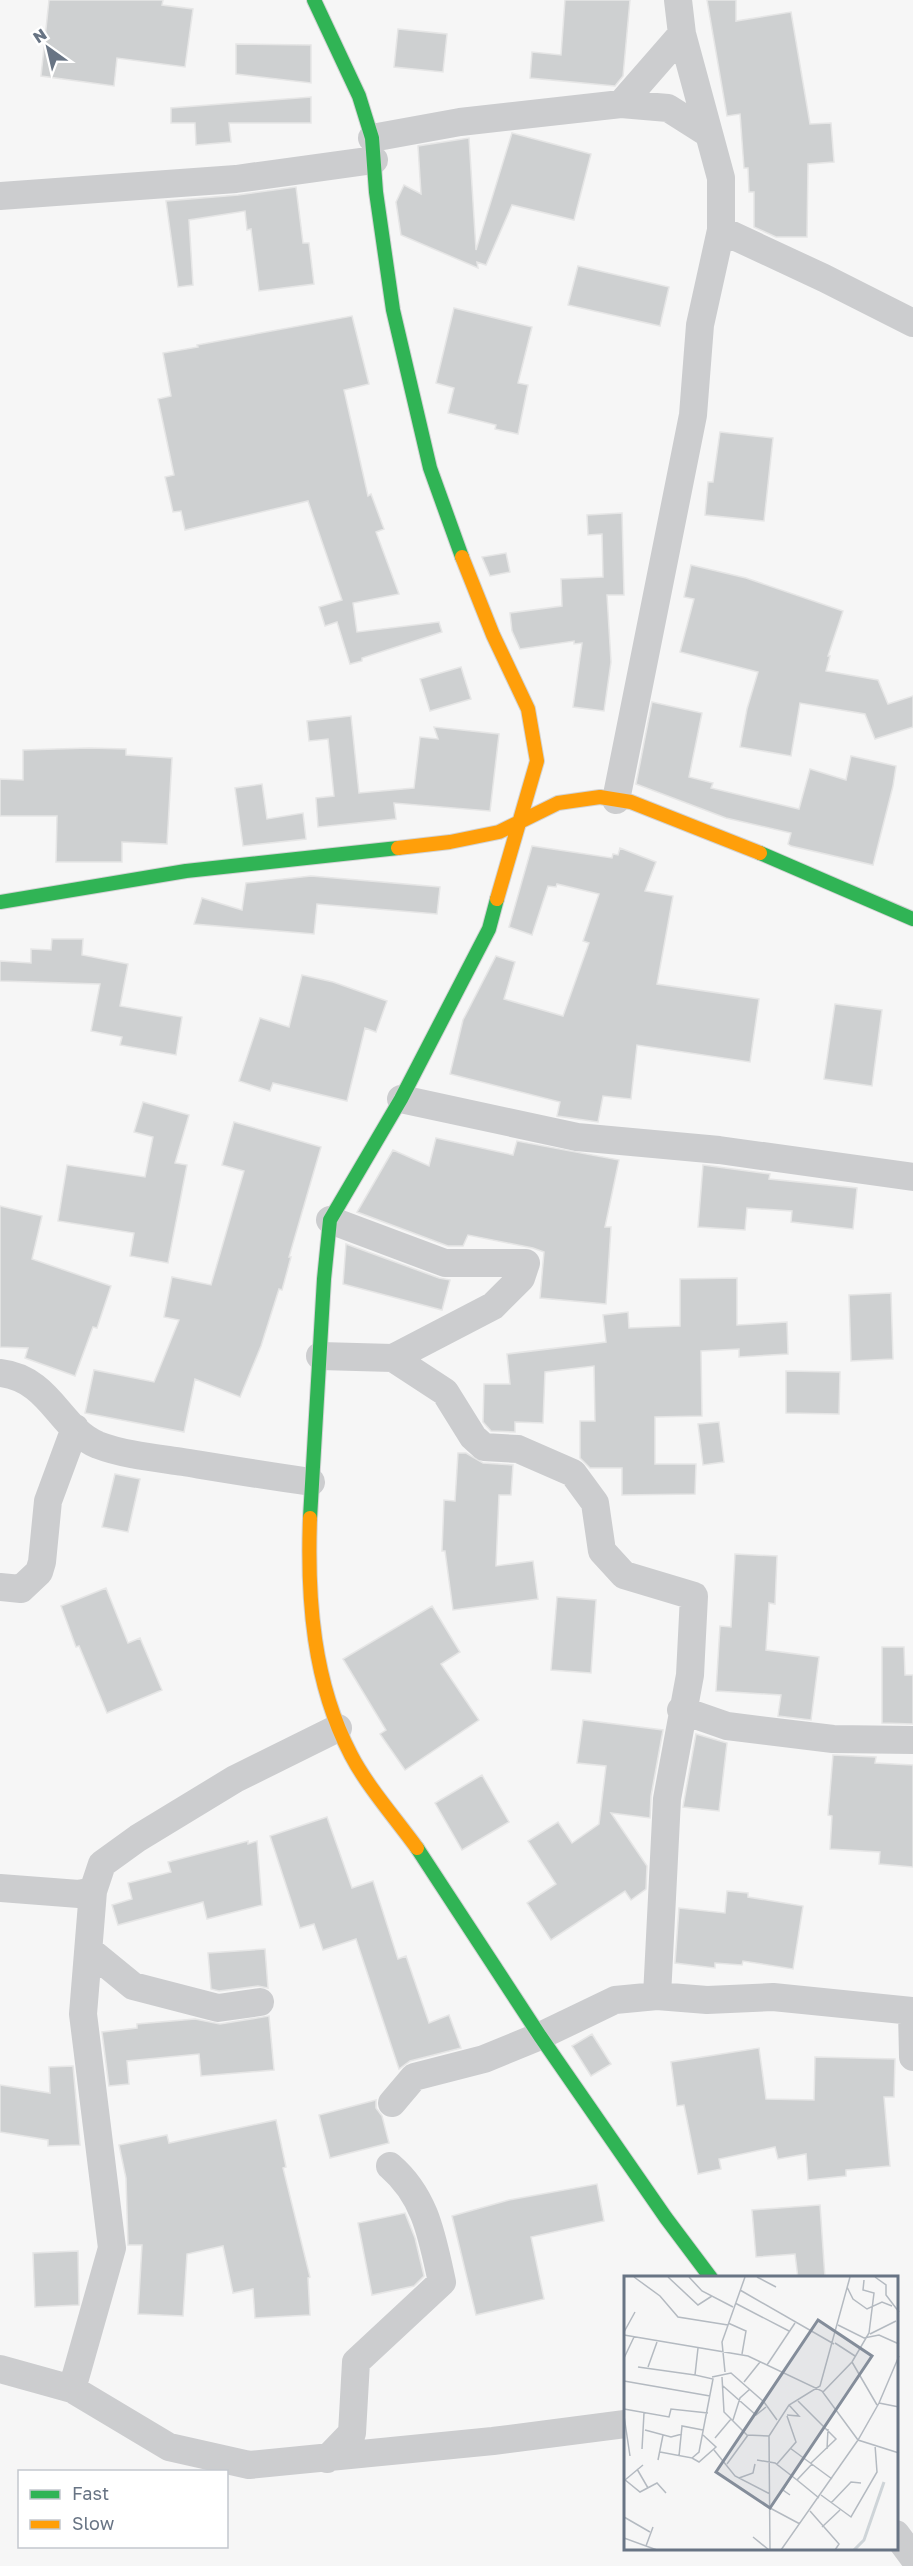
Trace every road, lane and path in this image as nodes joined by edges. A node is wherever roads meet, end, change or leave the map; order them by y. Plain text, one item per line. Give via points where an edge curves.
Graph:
1 (314, 0) edge
2 (678, 0) edge
3 (682, 34) junction
4 (621, 104) junction
5 (709, 134) junction
6 (373, 149) junction
7 (0, 196) edge
8 (721, 230) junction
9 (913, 323) edge
10 (616, 800) junction
11 (521, 821) junction
12 (0, 902) edge
13 (913, 919) edge
14 (401, 1099) junction
15 (913, 1177) edge
16 (330, 1220) junction
17 (320, 1356) junction
18 (393, 1358) junction
19 (0, 1373) edge
20 (75, 1428) junction
21 (311, 1482) junction
22 (0, 1587) edge
23 (681, 1710) junction
24 (338, 1728) junction
25 (913, 1740) edge
26 (0, 1888) edge
27 (93, 1891) junction
28 (89, 1950) junction
29 (657, 1996) junction
30 (260, 2002) dead end
31 (913, 2011) edge
32 (540, 2036) junction
33 (913, 2058) edge
34 (392, 2103) dead end
35 (390, 2166) dead end
36 (710, 2276) edge
37 (0, 2369) edge
38 (72, 2389) junction
39 (624, 2424) edge
40 (327, 2459) junction
41 (898, 2535) edge
42 (913, 2557) edge

1 - 6 street via 359,96
2 - 3 street
3 - 4 street
3 - 5 street
4 - 5 street via 668,108
4 - 6 street via 460,122
5 - 8 street via 722,178
6 - 7 street via 236,179
6 - 11 street via 393,310 430,468 493,635 528,709 537,760
8 - 9 street
8 - 10 street via 700,324 693,415
10 - 11 street via 600,797 558,803
10 - 13 street via 719,835
11 - 12 street via 499,832 450,842 186,871
11 - 14 street via 489,929
14 - 15 street via 577,1137 719,1150
14 - 16 street
16 - 17 street
16 - 18 street via 444,1263 526,1263 521,1278 493,1306
17 - 18 street
17 - 21 street
18 - 23 street via 445,1392 473,1437 484,1447 518,1449 573,1473 595,1503 602,1551 624,1575 694,1596 690,1675
19 - 20 street via 15,1375 37,1388
20 - 21 street via 99,1445 138,1455
20 - 22 street via 48,1501 39,1572 21,1589
21 - 24 street via 308,1563 316,1658
23 - 25 street via 727,1726 833,1739
23 - 29 street via 667,1799
24 - 27 street via 235,1779 138,1838 102,1864
24 - 32 street via 352,1756 429,1865
26 - 27 street via 79,1894
27 - 28 street
28 - 30 street via 133,1986 218,2008
28 - 38 street via 83,2014 112,2248
29 - 31 street via 707,2000 773,1997
29 - 32 street via 615,2000
31 - 33 street
32 - 34 street via 484,2059 414,2078
32 - 36 street
35 - 40 street via 402,2176 427,2218 442,2282 356,2362 352,2433
37 - 38 street
38 - 40 street via 169,2448 249,2465
39 - 40 street
41 - 42 street

